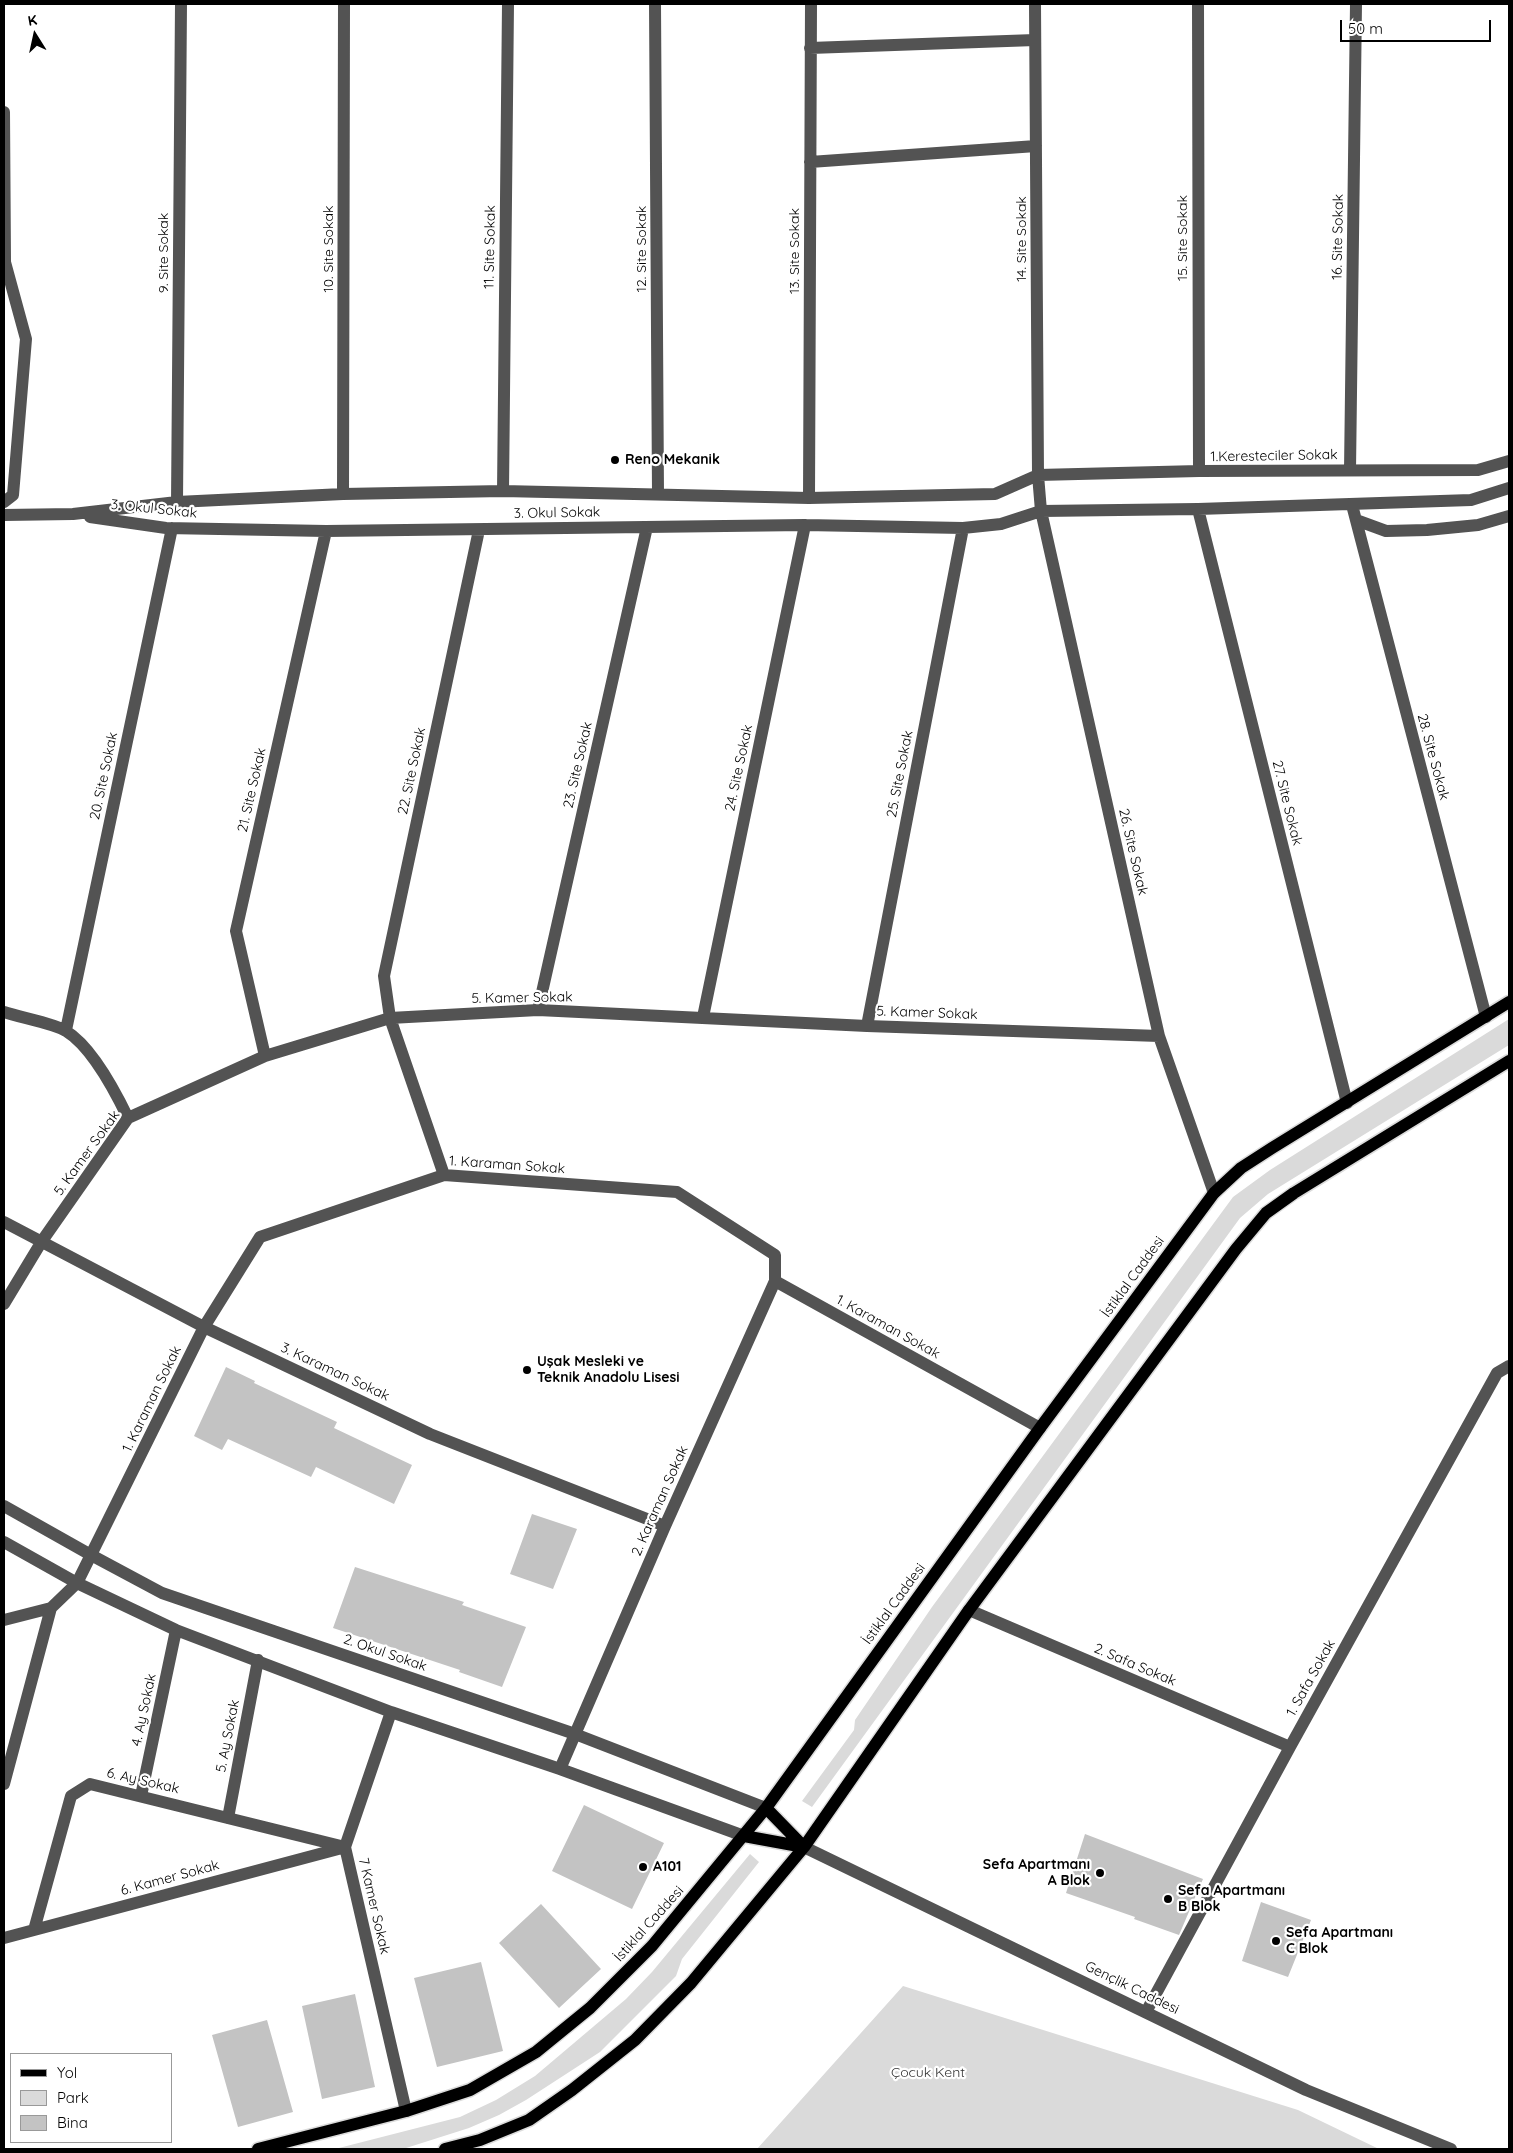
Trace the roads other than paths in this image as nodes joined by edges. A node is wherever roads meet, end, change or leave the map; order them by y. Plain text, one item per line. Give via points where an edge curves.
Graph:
1 (180, 4) edge
2 (344, 4) edge
3 (508, 4) edge
4 (656, 4) edge
5 (811, 4) edge
6 (1035, 4) edge
7 (1198, 4) edge
8 (1356, 4) edge
9 (1035, 40) junction
10 (810, 48) junction
11 (4, 112) edge
12 (1036, 146) junction
13 (810, 162) junction
14 (1509, 460) edge
15 (1350, 470) junction
16 (1199, 471) junction
17 (1038, 475) junction
18 (1509, 488) edge
19 (503, 491) junction
20 (344, 494) junction
21 (658, 494) junction
22 (809, 498) junction
23 (4, 502) edge
24 (177, 502) junction
25 (1352, 505) junction
26 (1198, 509) junction
27 (1041, 511) junction
28 (73, 514) junction
29 (4, 515) edge
30 (1509, 516) edge
31 (1356, 520) junction
32 (805, 525) junction
33 (647, 527) junction
34 (172, 528) junction
35 (963, 528) junction
36 (480, 530) junction
37 (326, 531) junction
38 (1509, 1002) edge
39 (538, 1010) junction
40 (4, 1012) edge
41 (703, 1017) junction
42 (1486, 1017) junction
43 (390, 1018) junction
44 (867, 1026) junction
45 (66, 1030) junction
46 (1159, 1036) junction
47 (265, 1056) junction
48 (1509, 1061) edge
49 (1347, 1103) junction
50 (128, 1118) junction
51 (444, 1175) junction
52 (1214, 1193) junction
53 (4, 1222) edge
54 (42, 1241) junction
55 (775, 1281) junction
56 (4, 1304) edge
57 (204, 1327) junction
58 (1509, 1366) edge
59 (1040, 1428) junction
60 (4, 1506) edge
61 (665, 1526) junction
62 (4, 1542) edge
63 (91, 1555) junction
64 (78, 1583) junction
65 (51, 1608) junction
66 (969, 1610) junction
67 (4, 1620) edge
68 (176, 1630) junction
69 (258, 1660) junction
70 (391, 1712) junction
71 (574, 1734) junction
72 (1290, 1747) junction
73 (560, 1770) junction
74 (4, 1784) edge
75 (141, 1796) junction
76 (766, 1808) junction
77 (228, 1818) junction
78 (744, 1836) junction
79 (344, 1847) junction
80 (804, 1847) junction
81 (34, 1930) junction
82 (4, 1938) edge
83 (1146, 2012) junction
84 (406, 2111) junction
85 (258, 2149) edge
86 (445, 2149) edge
87 (1451, 2149) edge

1 - 24 street, 9. Site Sokak
2 - 20 street, 10. Site Sokak
3 - 19 street, 11. Site Sokak
4 - 21 street, 12. Site Sokak
5 - 10 street, 13. Site Sokak
6 - 9 street, 14. Site Sokak
7 - 16 street, 15. Site Sokak
8 - 15 street, 16. Site Sokak
9 - 10 street
9 - 12 street, 14. Site Sokak
10 - 13 street, 13. Site Sokak
11 - 23 street via 5,262 26,339 13,495
12 - 13 street
12 - 17 street, 14. Site Sokak
13 - 22 street, 13. Site Sokak
14 - 15 street, 1.Keresteciler Sokak via 1478,470
15 - 16 street, 1.Keresteciler Sokak
16 - 17 street, 1.Keresteciler Sokak
17 - 22 street, 3. Okul Sokak via 995,494
17 - 27 street, 14. Site Sokak
18 - 25 street via 1471,500
19 - 20 street, 3. Okul Sokak
19 - 21 street, 3. Okul Sokak
20 - 24 street, 3. Okul Sokak
21 - 22 street, 3. Okul Sokak
24 - 28 street, 3. Okul Sokak
25 - 26 street
25 - 31 street, 28. Site Sokak
26 - 27 street
26 - 49 street, 27. Site Sokak
27 - 35 street, 3. Okul Sokak via 1001,524
27 - 46 street, 26. Site Sokak
28 - 29 street, 3. Okul Sokak
28 - 34 street, 3. Okul Sokak
30 - 31 street via 1478,525 1411,531 1386,531
31 - 42 street, 28. Site Sokak
32 - 33 street, 3. Okul Sokak
32 - 35 street, 3. Okul Sokak
32 - 41 street, 24. Site Sokak
33 - 36 street, 3. Okul Sokak
33 - 39 street, 23. Site Sokak
34 - 37 street, 3. Okul Sokak
34 - 45 street, 20. Site Sokak
35 - 44 street, 25. Site Sokak
36 - 37 street, 3. Okul Sokak
36 - 43 street, 22. Site Sokak via 384,976
37 - 47 street, 21. Site Sokak via 236,931
38 - 42 main road, İstiklal Caddesi
39 - 41 street, 5. Kamer Sokak
39 - 43 street, 5. Kamer Sokak
40 - 45 street
41 - 44 street, 5. Kamer Sokak
42 - 49 main road, İstiklal Caddesi
43 - 47 street, 5. Kamer Sokak
43 - 51 street, 22. Site Sokak
44 - 46 street, 5. Kamer Sokak
45 - 50 street via 112,1084
46 - 52 street, 26. Site Sokak
47 - 50 street, 5. Kamer Sokak
48 - 66 main road via 1266,1213
49 - 52 main road, İstiklal Caddesi via 1241,1168
50 - 54 street, 5. Kamer Sokak
51 - 55 street, 1. Karaman Sokak via 677,1192 775,1255
51 - 57 street, 1. Karaman Sokak via 260,1238
52 - 59 main road, İstiklal Caddesi
53 - 54 street, 3. Karaman Sokak
54 - 56 street, 5. Kamer Sokak
54 - 57 street, 3. Karaman Sokak
55 - 59 street, 1. Karaman Sokak
55 - 61 street, 2. Karaman Sokak
57 - 61 street, 3. Karaman Sokak via 430,1434
57 - 63 street, 1. Karaman Sokak
58 - 72 street, 1. Safa Sokak via 1497,1373
59 - 76 main road, İstiklal Caddesi
60 - 63 street, 2. Okul Sokak
61 - 71 street, 2. Karaman Sokak
62 - 64 street
63 - 64 street, 1. Karaman Sokak
63 - 71 street, 2. Okul Sokak via 162,1592
64 - 65 street
64 - 68 street
65 - 67 street
65 - 74 street
66 - 72 street, 2. Safa Sokak
66 - 80 main road
68 - 69 street
68 - 75 street, 4. Ay Sokak
69 - 70 street
69 - 77 street, 5. Ay Sokak
70 - 73 street
70 - 79 street, 7 Kamer Sokak
71 - 73 street, 2. Karaman Sokak
71 - 76 street, 2. Okul Sokak
72 - 83 street, 1. Safa Sokak
73 - 78 street
75 - 77 street, 6. Ay Sokak
75 - 81 street, 6. Ay Sokak via 90,1784 71,1796
76 - 78 main road, İstiklal Caddesi
76 - 80 main road
77 - 79 street, 6. Ay Sokak
78 - 80 main road
78 - 84 main road, İstiklal Caddesi via 652,1946 590,2008 536,2052 470,2090
79 - 81 street, 6. Kamer Sokak
79 - 84 street, 7 Kamer Sokak
80 - 83 street, Gençlik Caddesi
80 - 86 main road via 690,1983 635,2040 529,2120 480,2140
81 - 82 street, 6. Kamer Sokak
83 - 87 street, Gençlik Caddesi via 1306,2090
84 - 85 main road, İstiklal Caddesi

